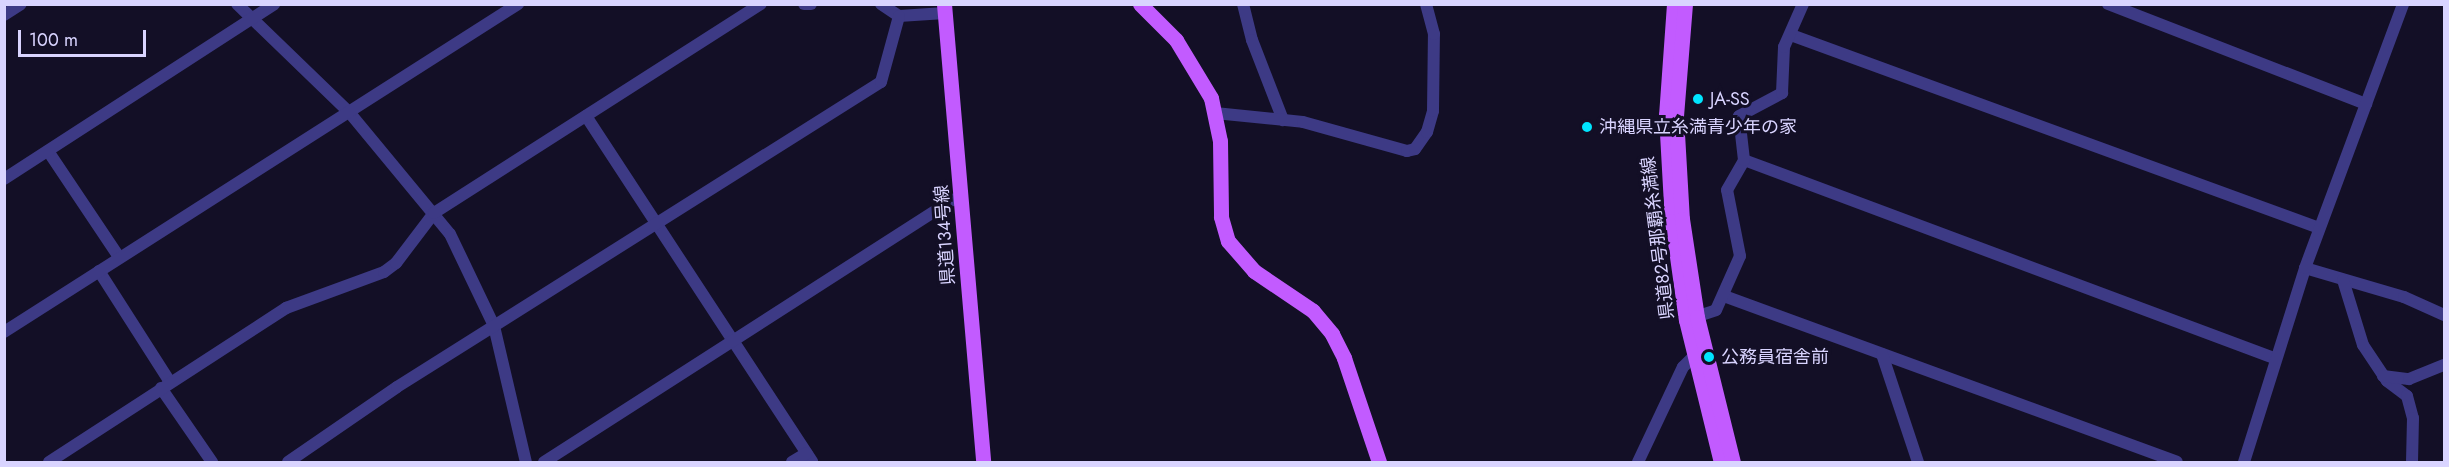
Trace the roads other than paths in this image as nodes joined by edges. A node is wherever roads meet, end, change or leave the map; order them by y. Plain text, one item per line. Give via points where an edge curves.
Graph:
1 (21, 4) edge
2 (237, 4) edge
3 (274, 4) edge
4 (518, 4) edge
5 (761, 4) edge
6 (804, 4) edge
7 (811, 4) edge
8 (881, 4) edge
9 (1140, 4) edge
10 (1243, 4) edge
11 (1426, 4) edge
12 (1674, 4) edge
13 (1684, 4) edge
14 (1803, 4) edge
15 (2108, 4) edge
16 (2403, 4) edge
17 (945, 9) edge
18 (4, 15) edge
19 (899, 16) junction
20 (251, 19) junction
21 (1791, 35) junction
22 (2366, 104) junction
23 (349, 112) junction
24 (1215, 112) junction
25 (586, 116) junction
26 (1283, 120) junction
27 (48, 151) junction
28 (1744, 160) junction
29 (4, 179) edge
30 (962, 198) junction
31 (434, 213) junction
32 (657, 224) junction
33 (2319, 228) junction
34 (119, 257) junction
35 (2305, 268) junction
36 (99, 271) junction
37 (2343, 280) junction
38 (1724, 296) junction
39 (2445, 315) edge
40 (1688, 320) junction
41 (494, 326) junction
42 (4, 332) edge
43 (732, 340) junction
44 (1882, 354) junction
45 (1694, 356) junction
46 (2274, 358) junction
47 (2445, 365) edge
48 (2382, 376) junction
49 (166, 385) junction
50 (809, 458) edge
51 (49, 462) edge
52 (212, 462) edge
53 (288, 462) edge
54 (526, 462) edge
55 (544, 462) edge
56 (792, 462) edge
57 (983, 462) edge
58 (1379, 462) edge
59 (1638, 462) edge
60 (1721, 462) edge
61 (1733, 462) edge
62 (1918, 462) edge
63 (2177, 462) edge
64 (2244, 462) edge
65 (2412, 462) edge

1 - 18 street
2 - 20 street
3 - 20 street
4 - 23 street
5 - 25 street
6 - 7 street
8 - 19 street
9 - 24 main road via 1185,51 1206,86
10 - 26 street via 1255,49 1276,94
11 - 26 street via 1434,34 1433,111 1427,132 1415,148 1407,151 1333,128
12 - 40 main road, 県道82号那覇糸満線 via 1667,80 1667,152 1675,253
13 - 40 main road, 県道82号那覇糸満線 via 1677,151
14 - 21 street
15 - 22 street
16 - 22 street
17 - 19 street
17 - 30 main road, 県道134号線
19 - 32 street via 881,82
20 - 23 street
20 - 27 street
21 - 28 street via 1784,47 1782,93 1739,116
21 - 33 street
22 - 33 street
23 - 31 street
23 - 34 street
24 - 26 street
24 - 58 main road via 1220,148 1219,206 1228,241 1254,271 1313,311 1332,334
25 - 31 street
25 - 32 street
27 - 29 street
27 - 34 street
28 - 38 street via 1727,190 1740,256
28 - 46 street
30 - 43 street via 952,200
30 - 57 main road, 県道134号線
31 - 41 street via 467,267
31 - 49 street via 396,263 384,272 286,308
32 - 41 street
32 - 43 street
33 - 35 street
34 - 36 street
35 - 37 street
35 - 46 street
36 - 42 street
36 - 49 street
37 - 39 street via 2404,297
37 - 48 street via 2363,345
38 - 40 street via 1716,309
38 - 44 street
40 - 45 main road, 県道82号那覇糸満線
40 - 61 main road, 県道82号那覇糸満線
41 - 53 street via 334,428
41 - 54 street
43 - 50 street
43 - 55 street
44 - 62 street
44 - 63 street
45 - 59 street via 1683,367
45 - 60 main road, 県道82号那覇糸満線
46 - 64 street
47 - 48 street via 2409,379
48 - 65 street via 2407,396 2411,407
49 - 51 street
49 - 52 street
50 - 56 street

